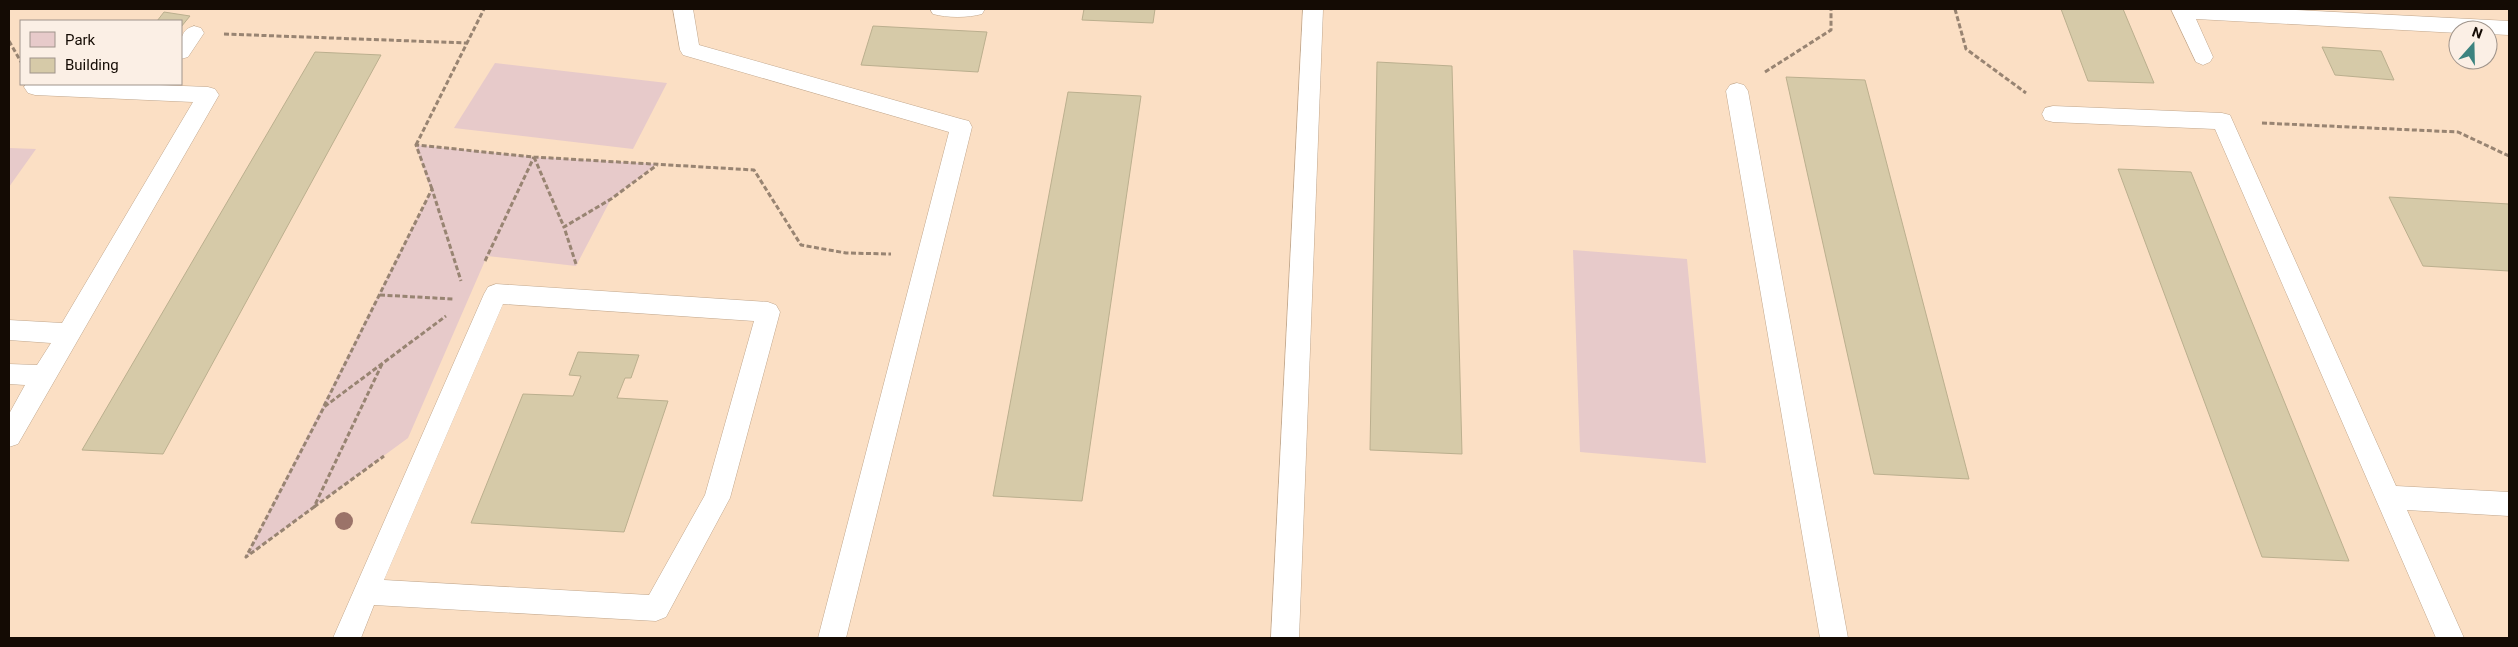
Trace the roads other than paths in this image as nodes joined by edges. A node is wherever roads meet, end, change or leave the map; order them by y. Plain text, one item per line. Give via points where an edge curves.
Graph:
1 (683, 9) edge
2 (940, 9) edge
3 (974, 9) edge
4 (1313, 9) edge
5 (2182, 10) edge
6 (2509, 28) edge
7 (194, 33) road end
8 (182, 51) edge
9 (2202, 57) dead end
10 (35, 87) dead end
11 (158, 88) edge
12 (1737, 90) road end
13 (2054, 114) road end
14 (9, 330) edge
15 (70, 334) junction
16 (9, 374) edge
17 (44, 376) junction
18 (9, 436) edge
19 (2387, 497) junction
20 (2509, 504) edge
21 (366, 592) junction
22 (347, 638) edge
23 (832, 638) edge
24 (1285, 638) edge
25 (1834, 638) edge
26 (2450, 638) edge

1 - 23 lane via 690,50 961,127
2 - 3 lane
4 - 24 lane
5 - 6 lane
5 - 9 lane
7 - 8 lane
10 - 11 lane
11 - 15 lane via 208,95
12 - 25 lane
13 - 19 lane via 2222,121
14 - 15 lane
15 - 17 lane
16 - 17 lane
17 - 18 lane
19 - 20 lane
19 - 26 lane
21 - 21 lane via 496,294 768,312 717,498 656,608
21 - 22 lane

